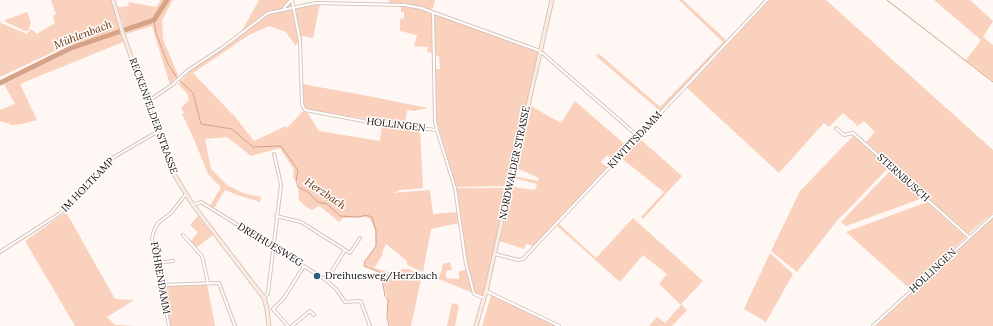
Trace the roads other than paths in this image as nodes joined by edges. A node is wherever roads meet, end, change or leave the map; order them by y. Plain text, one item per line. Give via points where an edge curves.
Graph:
1 (114, 0) edge
2 (291, 0) edge
3 (552, 0) edge
4 (767, 0) edge
5 (292, 7) junction
6 (283, 8) junction
7 (433, 13) junction
8 (540, 51) junction
9 (146, 102) junction
10 (836, 128) dead end
11 (438, 130) junction
12 (157, 132) junction
13 (639, 137) junction
14 (274, 154) dead end
15 (186, 194) junction
16 (193, 205) junction
17 (276, 216) junction
18 (993, 216) edge
19 (183, 235) dead end
20 (969, 237) junction
21 (360, 238) dead end
22 (272, 246) junction
23 (345, 250) junction
24 (0, 252) edge
25 (495, 254) junction
26 (173, 261) dead end
27 (157, 263) junction
28 (304, 266) junction
29 (326, 280) junction
30 (208, 283) junction
31 (162, 284) junction
32 (486, 291) junction
33 (264, 298) junction
34 (485, 298) junction
35 (314, 315) dead end
36 (169, 326) edge
37 (235, 326) edge
38 (268, 326) edge
39 (288, 326) edge
40 (292, 326) edge
41 (370, 326) edge
42 (476, 326) edge
43 (559, 326) edge
44 (873, 326) edge

1 - 9 street, RECKENFELDER STRASSE via 120,26
2 - 5 street, HOLLINGEN
2 - 6 street
3 - 8 street, NORDWALDER STRASSE
4 - 13 street, KIWITTSDAMM
5 - 6 street
5 - 7 street via 325,2 398,4
5 - 11 street, HOLLINGEN via 300,41 302,104 305,110 379,124
6 - 9 street via 261,16 222,48
7 - 8 street
7 - 11 street via 435,121
8 - 13 street
8 - 25 street, NORDWALDER STRASSE
9 - 12 street, RECKENFELDER STRASSE
10 - 20 street, STERNBUSCH via 844,136 853,133
11 - 34 street, HOLLINGEN via 455,188 466,264 474,294
12 - 15 street, RECKENFELDER STRASSE via 172,171
12 - 24 street, IM HOLTKAMP via 114,157 59,214
13 - 25 street, KIWITTSDAMM via 524,259 518,260
14 - 17 street via 281,185
15 - 16 street, RECKENFELDER STRASSE
15 - 27 street, FÖHRENDAMM via 155,228 152,239
16 - 22 street, DREIHUESWEG via 201,202
16 - 33 street, RECKENFELDER STRASSE
17 - 22 street
17 - 23 street via 301,222
18 - 20 street, HOLLINGEN
19 - 30 street via 202,256
20 - 44 street, HOLLINGEN
21 - 23 street via 350,253
22 - 28 street, DREIHUESWEG
22 - 33 street via 268,293
23 - 29 street
25 - 32 street, NORDWALDER STRASSE
26 - 27 street
27 - 31 street, FÖHRENDAMM
28 - 29 street, DREIHUESWEG
28 - 39 street via 284,298 273,309
29 - 41 street, DREIHUESWEG via 336,288 345,302 361,302
30 - 31 street
30 - 37 street via 220,286
31 - 36 street, FÖHRENDAMM
32 - 34 street, NORDWALDER STRASSE
32 - 43 street
33 - 38 street, RECKENFELDER STRASSE
34 - 42 street, NORDWALDER STRASSE
35 - 40 street via 310,311

